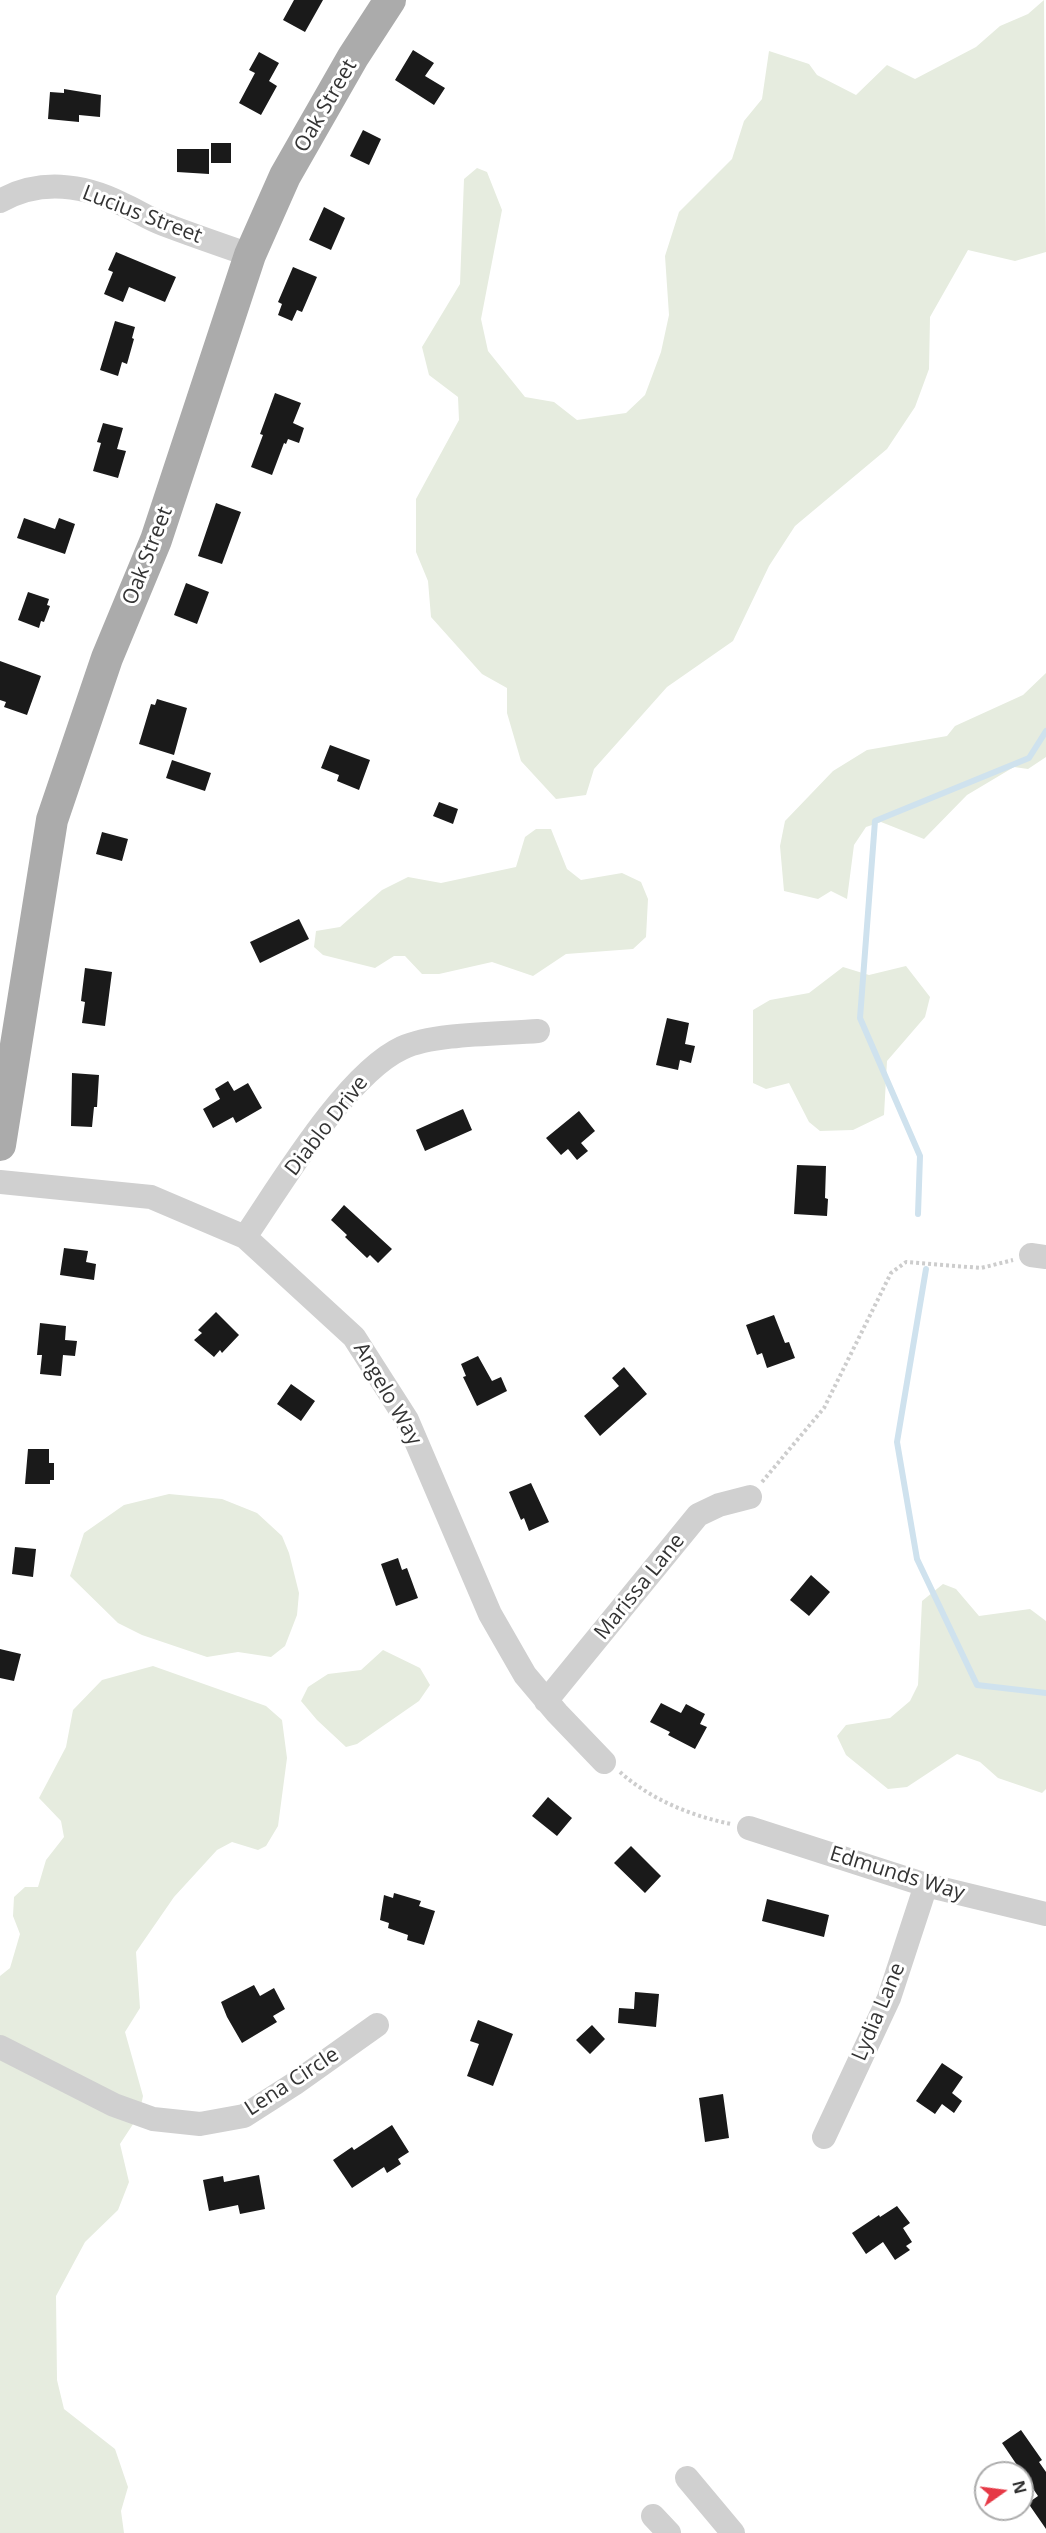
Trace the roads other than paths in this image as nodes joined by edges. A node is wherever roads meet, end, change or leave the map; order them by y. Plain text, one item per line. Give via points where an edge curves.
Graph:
1 (390, 0) edge
2 (0, 201) edge
3 (250, 255) junction
4 (538, 1031) dead end
5 (0, 1145) edge
6 (0, 1182) edge
7 (245, 1237) junction
8 (750, 1497) road end
9 (546, 1701) junction
10 (604, 1762) road end
11 (749, 1828) road end
12 (926, 1885) junction
13 (1046, 1914) edge
14 (377, 2025) dead end
15 (0, 2048) edge
16 (824, 2137) dead end
17 (687, 2478) dead end
18 (733, 2533) edge

1 - 3 main road, Oak Street via 285,176
2 - 3 street, Lucius Street via 38,186 88,191 120,202 161,224
3 - 5 main road, Oak Street via 156,540 107,658 52,820
4 - 7 street, Diablo Drive via 442,1038 402,1048 366,1074 316,1132
6 - 7 street, Angelo Way via 151,1197
7 - 9 street, Angelo Way via 354,1337 407,1420 490,1614 525,1675
8 - 9 street, Marissa Lane via 698,1515
9 - 10 street, Angelo Way
11 - 12 street, Edmunds Way
12 - 13 street, Edmunds Way
12 - 16 street, Lydia Lane via 889,1998
14 - 15 street, Lena Circle via 244,2116 200,2124 153,2119
17 - 18 street

